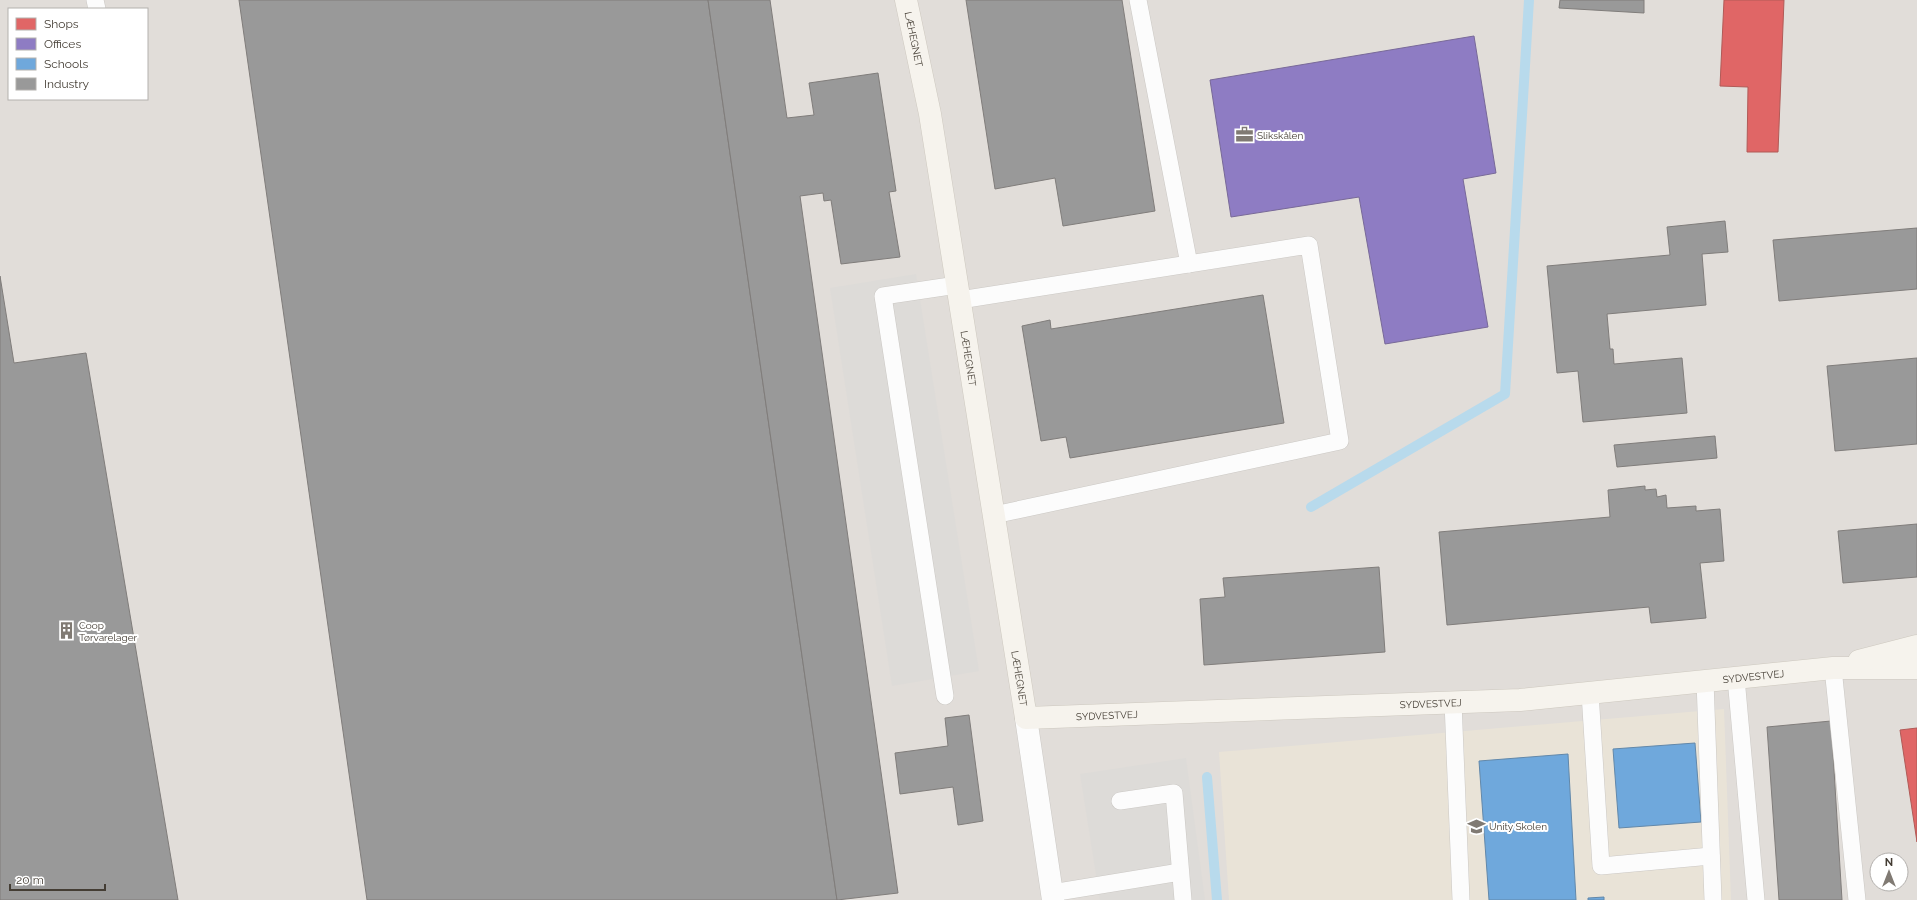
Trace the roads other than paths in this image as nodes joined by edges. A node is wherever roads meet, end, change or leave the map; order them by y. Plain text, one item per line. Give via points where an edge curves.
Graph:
1 (906, 0) edge
2 (1138, 0) edge
3 (1189, 264) junction
4 (959, 293) junction
5 (994, 514) junction
6 (1917, 646) edge
7 (1833, 668) junction
8 (1917, 668) edge
9 (1736, 678) junction
10 (1705, 681) junction
11 (1590, 693) junction
12 (945, 696) dead end
13 (1453, 702) junction
14 (1026, 718) junction
15 (1120, 801) dead end
16 (1711, 856) junction
17 (1180, 872) junction
18 (1052, 897) edge
19 (1183, 900) edge
20 (1461, 900) edge
21 (1713, 900) edge
22 (1756, 900) edge
23 (1857, 900) edge

1 - 4 street, LÆHEGNET via 930,114
2 - 3 lane
3 - 4 lane
3 - 5 lane via 1309,245 1340,441
4 - 5 street, LÆHEGNET
4 - 12 lane via 882,296
5 - 14 street, LÆHEGNET
6 - 7 street, SYDVESTVEJ
7 - 8 street, SYDVESTVEJ
7 - 9 street, SYDVESTVEJ
7 - 23 lane
9 - 10 street, SYDVESTVEJ
9 - 22 lane
10 - 11 street, SYDVESTVEJ
10 - 16 lane
11 - 13 street, SYDVESTVEJ via 1520,700
11 - 16 lane via 1601,866
13 - 14 street, SYDVESTVEJ
13 - 20 lane
14 - 18 street
15 - 17 lane via 1174,793
16 - 21 lane
17 - 18 lane
17 - 19 lane

